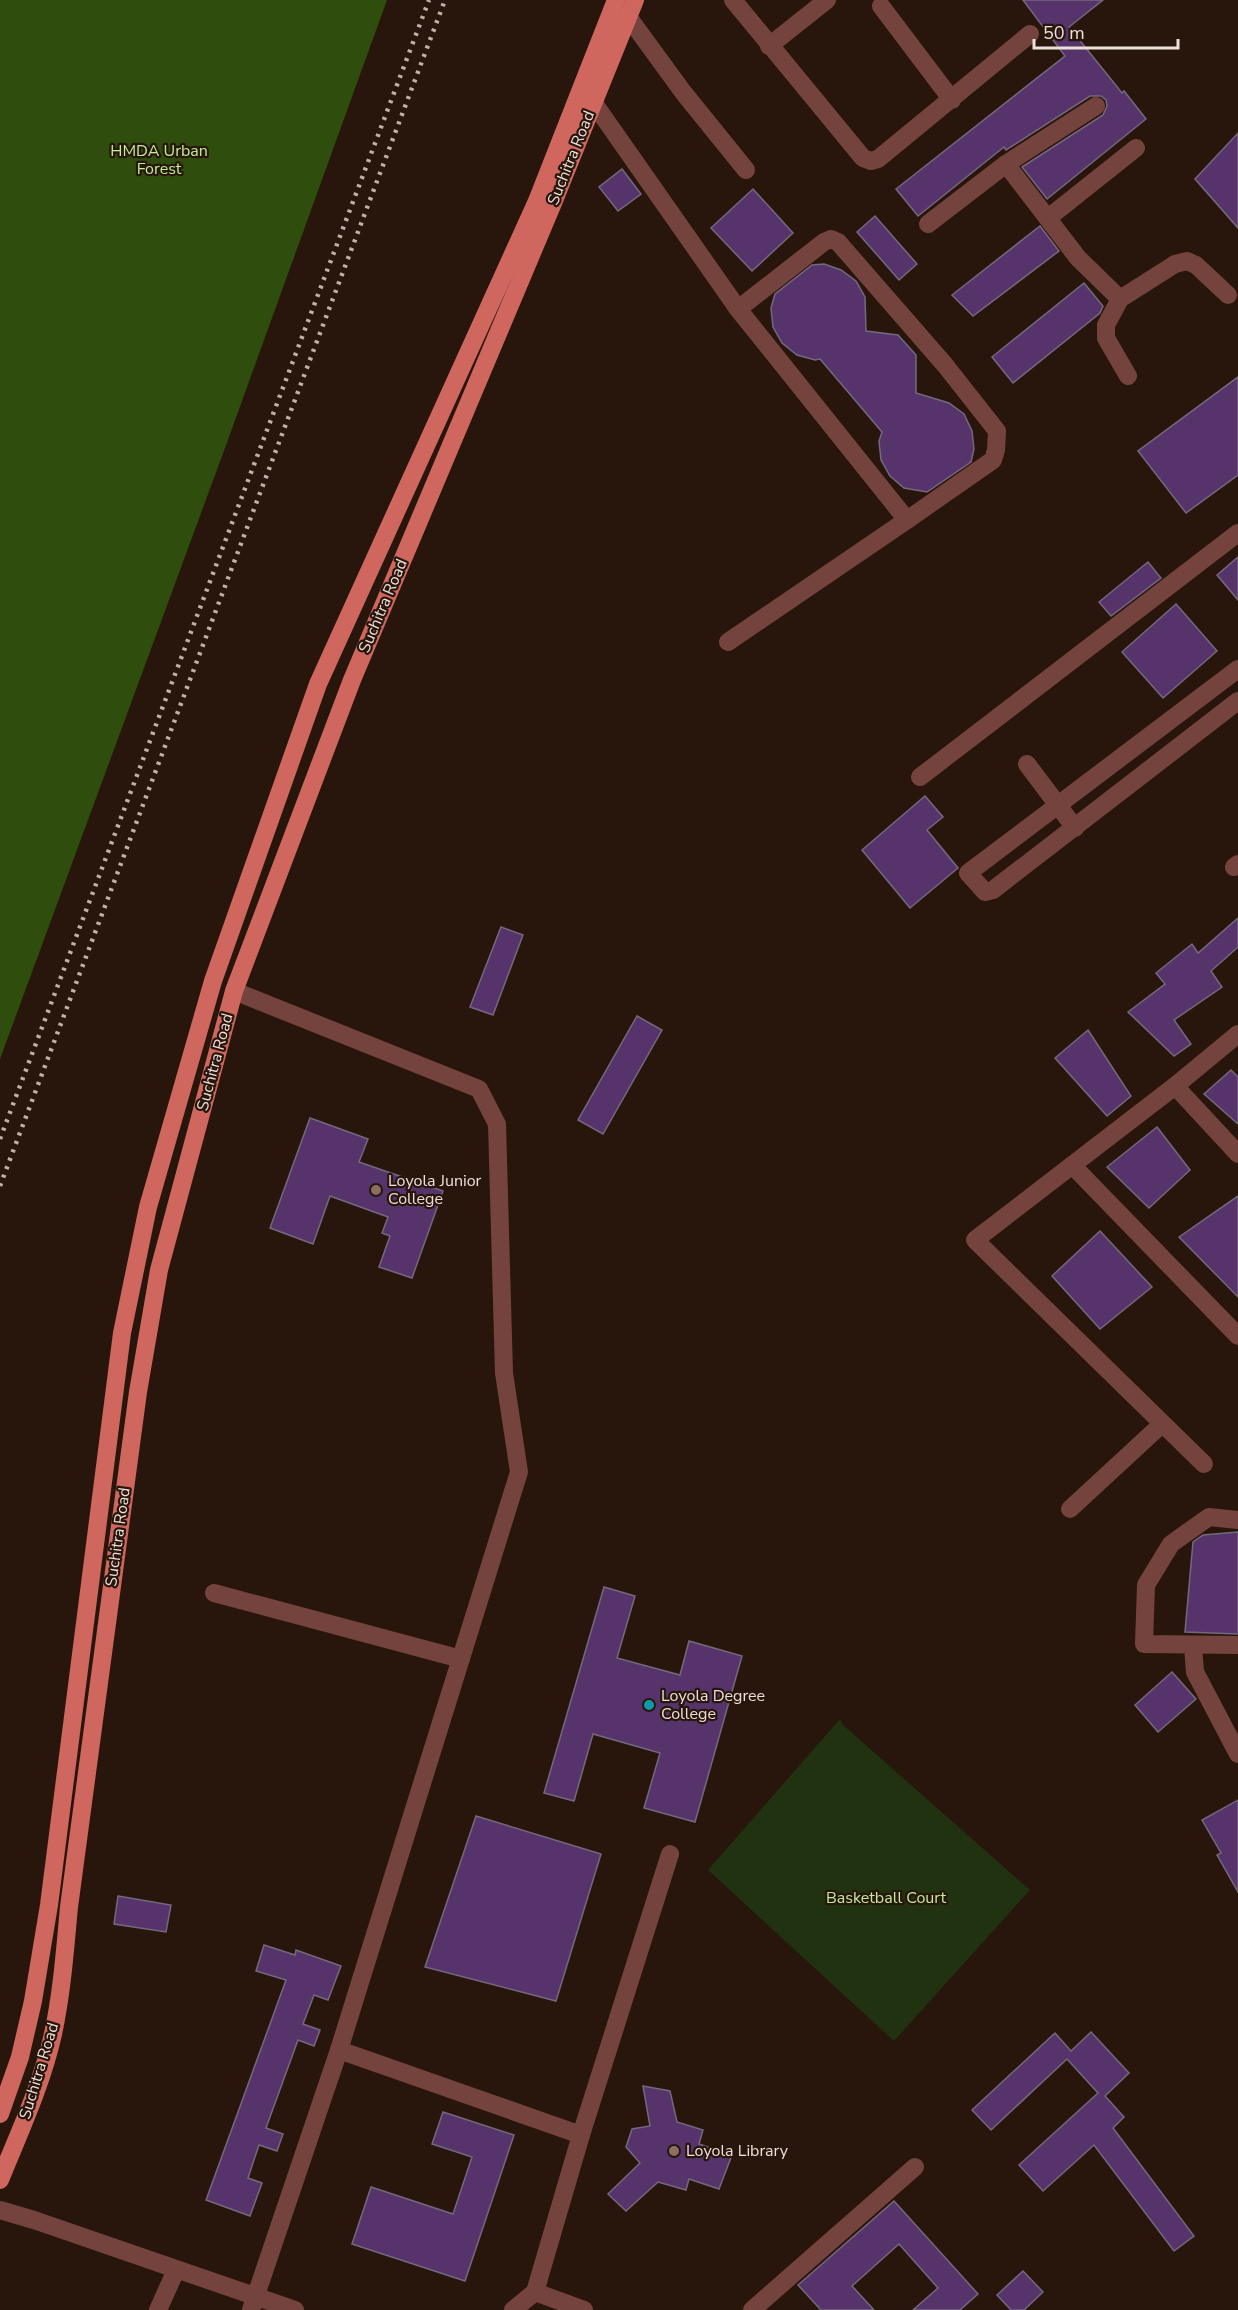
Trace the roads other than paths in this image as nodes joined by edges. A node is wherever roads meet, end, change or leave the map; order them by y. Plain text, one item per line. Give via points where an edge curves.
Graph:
1 (616, 0) edge
2 (635, 0) edge
3 (733, 0) edge
4 (827, 0) edge
5 (881, 6) dead end
6 (629, 18) junction
7 (1030, 34) dead end
8 (769, 46) junction
9 (951, 100) junction
10 (593, 102) junction
11 (1095, 106) dead end
12 (1136, 148) dead end
13 (1006, 164) junction
14 (746, 170) dead end
15 (1048, 218) junction
16 (928, 224) dead end
17 (1228, 294) dead end
18 (1120, 299) junction
19 (738, 309) junction
20 (1128, 376) dead end
21 (907, 520) junction
22 (1238, 533) edge
23 (379, 552) junction
24 (401, 562) junction
25 (728, 642) dead end
26 (1238, 669) edge
27 (1238, 701) edge
28 (1150, 735) junction
29 (1166, 756) junction
30 (1027, 764) dead end
31 (920, 777) dead end
32 (1059, 807) junction
33 (1075, 828) junction
34 (234, 991) junction
35 (1238, 1034) edge
36 (1175, 1086) junction
37 (1238, 1154) edge
38 (1072, 1165) junction
39 (1238, 1336) edge
40 (1162, 1424) junction
41 (1204, 1464) dead end
42 (1070, 1509) dead end
43 (1238, 1520) edge
44 (214, 1593) dead end
45 (1193, 1646) junction
46 (1238, 1646) edge
47 (461, 1659) junction
48 (1238, 1754) edge
49 (670, 1854) dead end
50 (49, 1905) junction
51 (69, 1907) junction
52 (339, 2050) junction
53 (0, 2114) edge
54 (581, 2135) junction
55 (915, 2167) dead end
56 (0, 2180) edge
57 (0, 2210) edge
58 (176, 2270) junction
59 (535, 2292) junction
60 (253, 2304) edge
61 (158, 2310) edge
62 (296, 2310) edge
63 (513, 2310) edge
64 (584, 2310) edge
65 (752, 2310) edge

1 - 23 main road, Suchitra Road via 537,201
2 - 6 main road, Suchitra Road
3 - 8 street
4 - 8 street
5 - 9 street
6 - 10 main road, Suchitra Road
6 - 14 street
7 - 9 street
8 - 9 street via 863,158 871,161
10 - 19 street
10 - 24 main road, Suchitra Road
11 - 13 street
12 - 15 street
13 - 15 street
13 - 16 street
15 - 18 street via 1078,258
17 - 18 street via 1197,265 1187,261 1175,264
18 - 20 street via 1106,325 1106,338
19 - 21 street
19 - 21 street via 831,239 838,242 945,365 997,431 996,450 993,460
21 - 25 street
22 - 31 street
23 - 24 main road
23 - 50 main road, Suchitra Road via 318,684 217,970 148,1207 122,1333
24 - 34 main road, Suchitra Road
26 - 28 street
27 - 29 street
28 - 29 street
28 - 32 street
29 - 33 street
30 - 32 street
32 - 33 street
32 - 33 street via 968,873 989,892
34 - 47 street via 479,1089 497,1124 504,1373 519,1472
34 - 51 main road, Suchitra Road via 159,1270 138,1392
35 - 36 street
36 - 37 street
36 - 38 street
38 - 39 street
38 - 40 street via 975,1240
40 - 41 street
40 - 42 street
43 - 45 street via 1209,1517 1171,1544 1146,1585 1144,1644
44 - 47 street
45 - 46 street
45 - 48 street via 1195,1672
47 - 52 street
49 - 54 street
50 - 51 main road
50 - 53 main road, Suchitra Road via 20,2057
51 - 56 main road, Suchitra Road via 63,1979 52,2036
52 - 54 street
52 - 60 street
54 - 59 street
55 - 65 street
57 - 58 street
58 - 60 street
58 - 61 street
59 - 63 street
59 - 64 street
60 - 62 street

